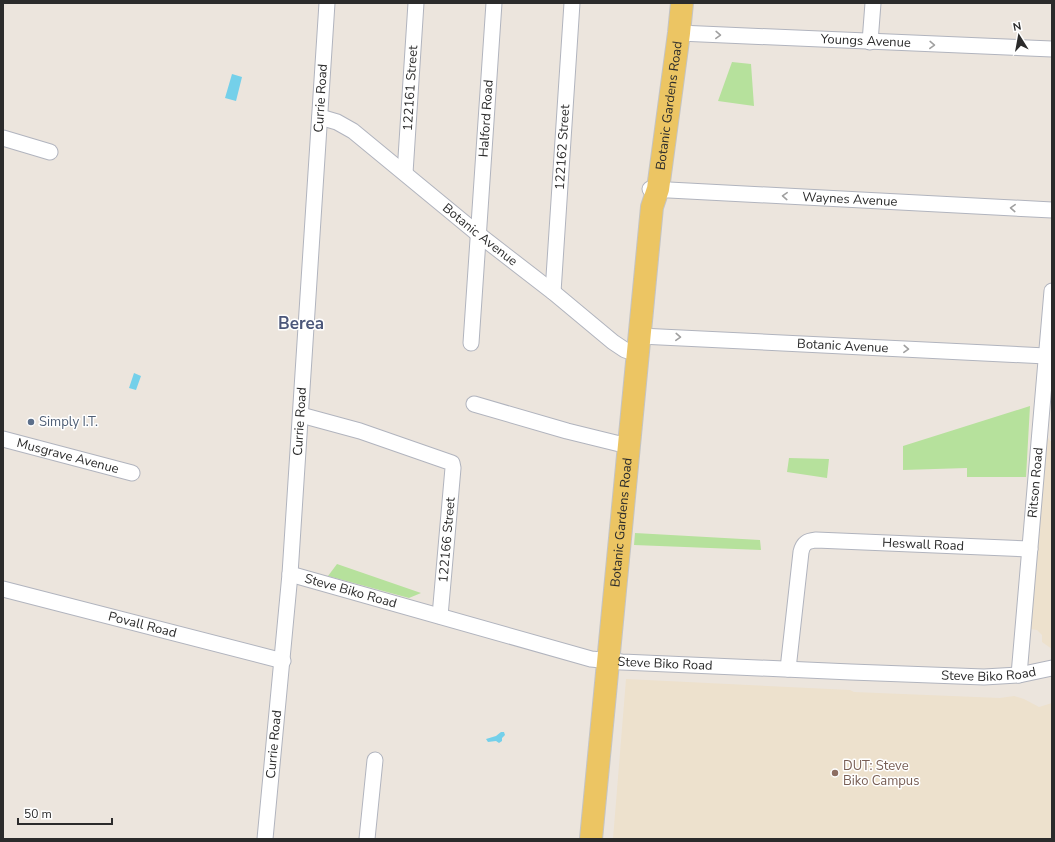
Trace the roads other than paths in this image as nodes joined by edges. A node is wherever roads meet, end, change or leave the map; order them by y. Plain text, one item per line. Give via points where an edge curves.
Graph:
1 (327, 3) edge
2 (416, 3) edge
3 (494, 3) edge
4 (572, 3) edge
5 (667, 3) edge
6 (682, 3) edge
7 (873, 3) edge
8 (679, 33) junction
9 (870, 42) junction
10 (1052, 49) edge
11 (320, 117) junction
12 (3, 138) edge
13 (50, 152) dead end
14 (405, 173) junction
15 (652, 195) junction
16 (1052, 210) edge
17 (478, 234) junction
18 (1052, 291) edge
19 (553, 292) junction
20 (470, 343) dead end
21 (639, 345) junction
22 (1046, 356) junction
23 (474, 404) dead end
24 (301, 415) junction
25 (3, 439) edge
26 (628, 446) junction
27 (132, 473) dead end
28 (1030, 549) junction
29 (290, 574) junction
30 (3, 589) edge
31 (440, 616) junction
32 (608, 660) junction
33 (282, 661) junction
34 (1052, 668) edge
35 (788, 669) junction
36 (1019, 675) junction
37 (375, 760) dead end
38 (265, 839) edge
39 (366, 839) edge
40 (591, 839) edge

1 - 11 street, Currie Road
2 - 14 street, 122161 Street
3 - 17 street, Halford Road
4 - 19 street, 122162 Street
5 - 15 main road, Botanic Gardens Road
6 - 8 main road, Botanic Gardens Road
7 - 9 street
8 -> 9 street, Youngs Avenue
8 - 15 main road, Botanic Gardens Road
9 -> 10 street, Youngs Avenue
11 - 14 street, Botanic Avenue via 337,122 353,131
11 - 24 street, Currie Road
12 - 13 street
14 - 17 street, Botanic Avenue
16 -> 15 street, Waynes Avenue
15 - 21 main road, Botanic Gardens Road
17 - 19 street, Botanic Avenue
17 - 20 street, Halford Road
18 - 22 street, Ritson Road
19 - 21 street, Botanic Avenue via 625,350
21 -> 22 street, Botanic Avenue
21 - 26 main road, Botanic Gardens Road
22 - 28 street, Ritson Road
23 - 26 street
24 - 29 street, Currie Road
24 - 31 street, 122166 Street via 360,431 451,462 453,465
25 - 27 street, Musgrave Avenue
26 - 32 main road, Botanic Gardens Road
28 - 35 street, Heswall Road via 816,540 807,542 802,546 801,552
28 - 36 street, Ritson Road
29 - 31 street, Steve Biko Road
29 - 33 street, Currie Road
30 - 33 street, Povall Road
31 - 32 street, Steve Biko Road via 591,659
32 - 35 street, Steve Biko Road
32 - 40 main road, Botanic Gardens Road
33 - 38 street, Currie Road
34 - 36 street, Steve Biko Road
35 - 36 street, Steve Biko Road via 984,677
37 - 39 street

